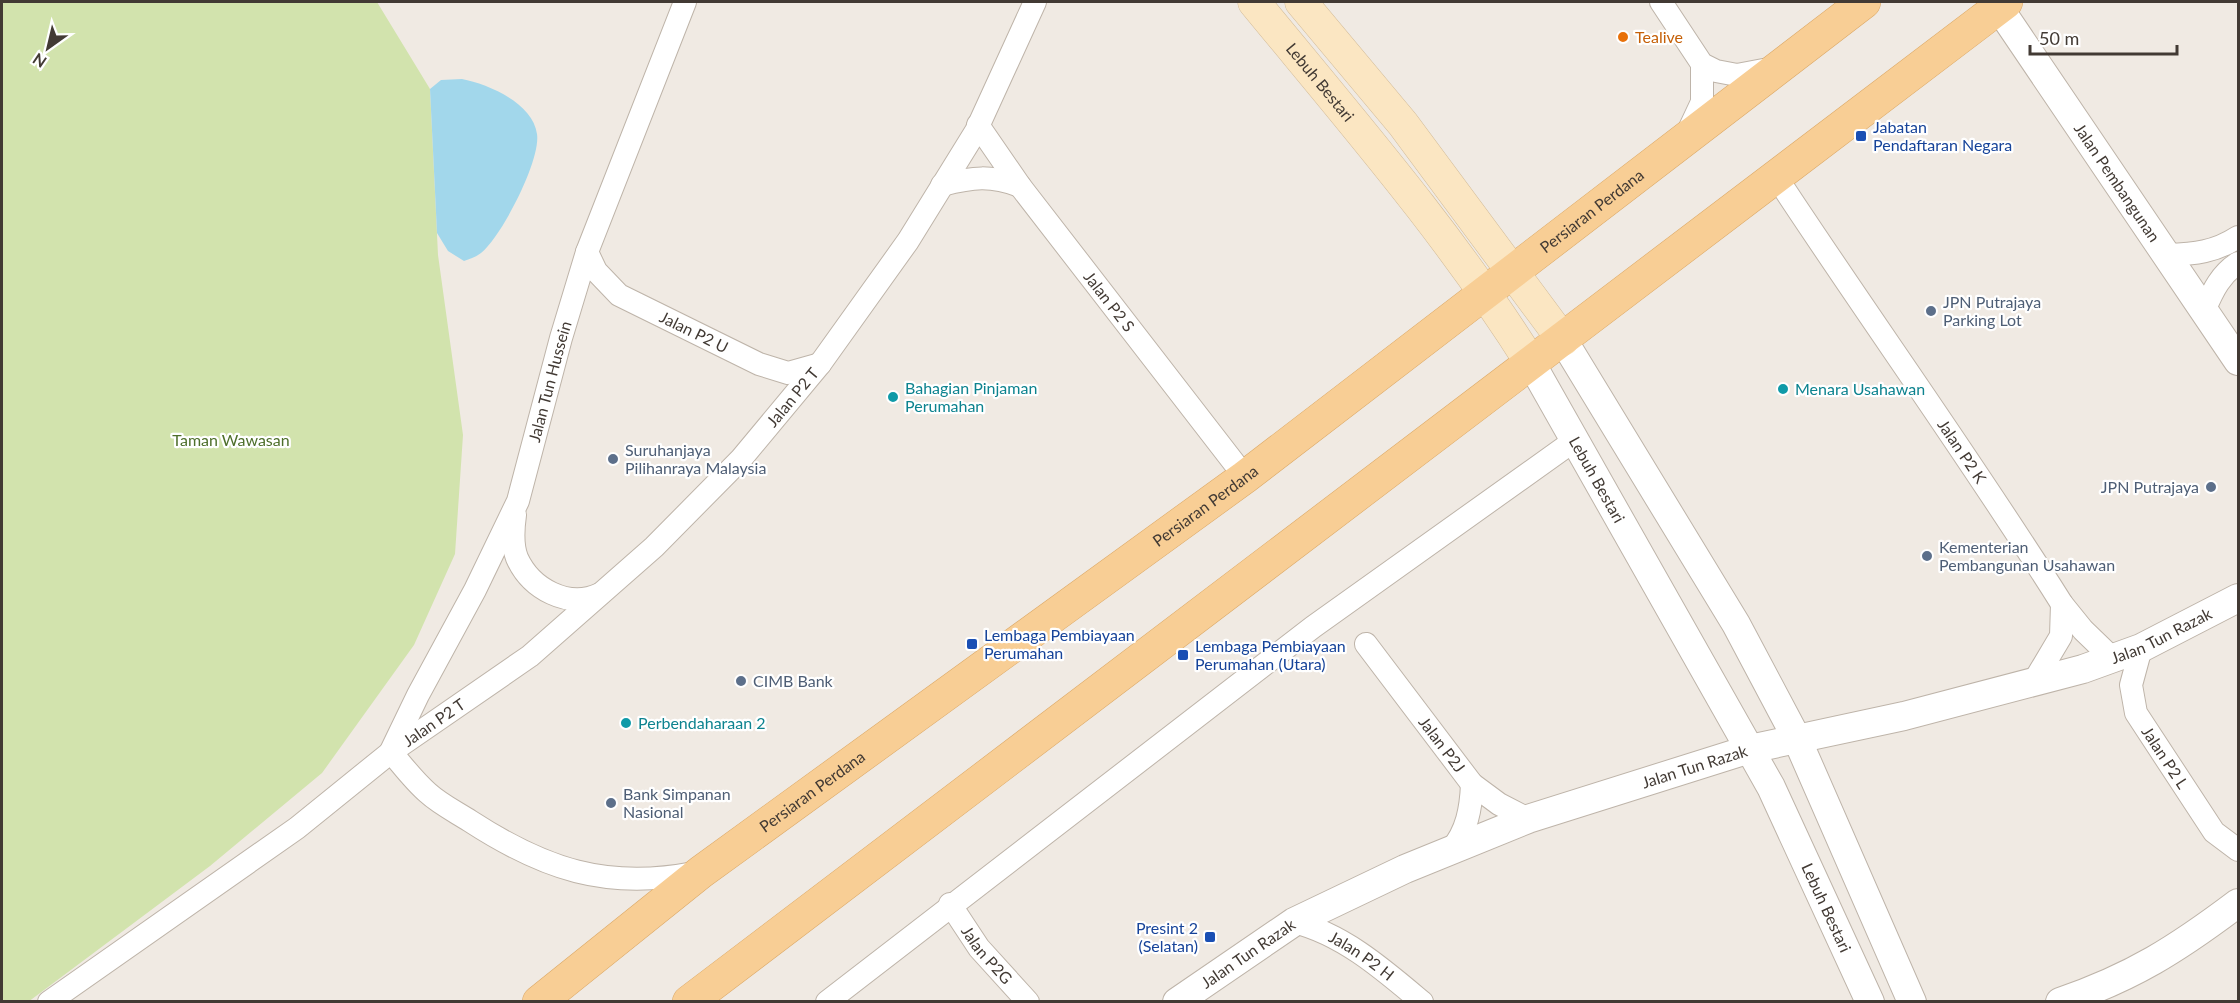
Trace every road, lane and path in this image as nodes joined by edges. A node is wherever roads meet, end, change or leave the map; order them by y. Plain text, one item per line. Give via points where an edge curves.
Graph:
1 (685, 2) edge
2 (1035, 2) edge
3 (1254, 2) edge
4 (1301, 2) edge
5 (1661, 2) edge
6 (1864, 2) edge
7 (2000, 3) edge
8 (1702, 64) junction
9 (1780, 67) junction
10 (978, 125) junction
11 (1684, 140) junction
12 (1777, 178) junction
13 (942, 185) junction
14 (1020, 186) junction
15 (2238, 237) edge
16 (587, 252) junction
17 (2167, 255) junction
18 (2238, 263) edge
19 (1514, 270) junction
20 (1486, 292) junction
21 (2205, 309) junction
22 (1563, 340) junction
23 (2238, 361) edge
24 (1531, 363) junction
25 (820, 364) junction
26 (1575, 440) junction
27 (1245, 477) junction
28 (518, 501) junction
29 (607, 591) junction
30 (2238, 598) edge
31 (2062, 604) junction
32 (1366, 644) dead end
33 (2141, 648) junction
34 (2113, 659) junction
35 (2032, 683) junction
36 (1797, 739) junction
37 (1750, 749) junction
38 (391, 752) junction
39 (1472, 784) junction
40 (1528, 819) junction
41 (1451, 850) junction
42 (2238, 850) edge
43 (701, 872) junction
44 (2238, 903) edge
45 (950, 904) junction
46 (1294, 922) junction
47 (750, 957) junction
48 (49, 1002) edge
49 (539, 1002) edge
50 (689, 1002) edge
51 (716, 1002) edge
52 (826, 1002) edge
53 (1028, 1002) edge
54 (1177, 1002) edge
55 (1422, 1002) edge
56 (1870, 1002) edge
57 (1912, 1002) edge
58 (2060, 1002) edge

1 - 16 street, Jalan Tun Hussein
2 - 10 street, Jalan P2 T
3 - 20 main road, Lebuh Bestari via 1354,122
4 - 19 main road via 1403,124
5 - 8 street
6 - 9 main road, Persiaran Perdana
7 - 12 main road
7 - 17 street, Jalan Pembangunan
8 - 9 street via 1737,75
8 - 11 street via 1702,102
9 - 11 main road, Persiaran Perdana
10 - 13 street, Jalan P2 T
10 - 14 street, Jalan P2 S
11 - 19 main road, Persiaran Perdana
12 - 22 main road
12 - 31 street, Jalan P2 K
13 - 14 street via 998,178
13 - 25 street, Jalan P2 T via 908,241
14 - 27 street, Jalan P2 S
15 - 17 street via 2222,248 2199,254
16 - 25 street, Jalan P2 U via 596,271 620,295 748,359 788,373
16 - 28 street, Jalan Tun Hussein
17 - 21 street, Jalan Pembangunan
18 - 21 street via 2214,287
19 - 20 main road, Persiaran Perdana
19 - 22 main road
20 - 24 main road, Lebuh Bestari
20 - 27 main road, Persiaran Perdana
21 - 23 street, Jalan Pembangunan
22 - 24 main road
22 - 36 street via 1736,624
24 - 26 street, Lebuh Bestari
24 - 47 main road
25 - 29 street, Jalan P2 T via 741,459
26 - 37 street, Lebuh Bestari
26 - 45 street via 1313,627
27 - 43 main road, Persiaran Perdana
28 - 29 street via 513,538 516,556 538,586 572,599 591,598
28 - 38 street, Jalan Tun Hussein
29 - 38 street, Jalan P2 T via 530,656
30 - 33 street, Jalan Tun Razak
31 - 34 street, Jalan P2 K
31 - 35 street via 2061,636
32 - 39 street, Jalan P2J
33 - 34 street, Jalan Tun Razak
33 - 42 street, Jalan P2 L via 2131,685 2136,713 2214,832
34 - 35 street, Jalan Tun Razak
35 - 36 street, Jalan Tun Razak
36 - 37 street, Jalan Tun Razak
36 - 57 street
37 - 40 street, Jalan Tun Razak
37 - 56 street, Lebuh Bestari
38 - 43 street via 428,794 531,856 598,877 636,881
38 - 48 street, Jalan P2 T via 297,828
39 - 40 street, Jalan P2J
39 - 41 street via 1462,837
40 - 41 street, Jalan Tun Razak
41 - 46 street, Jalan Tun Razak
43 - 49 main road, Persiaran Perdana
44 - 58 street via 2137,972
45 - 52 street
45 - 53 street, Jalan P2G via 979,948
46 - 54 street, Jalan Tun Razak
46 - 55 street, Jalan P2 H via 1318,928 1342,942
47 - 50 main road
47 - 51 street

